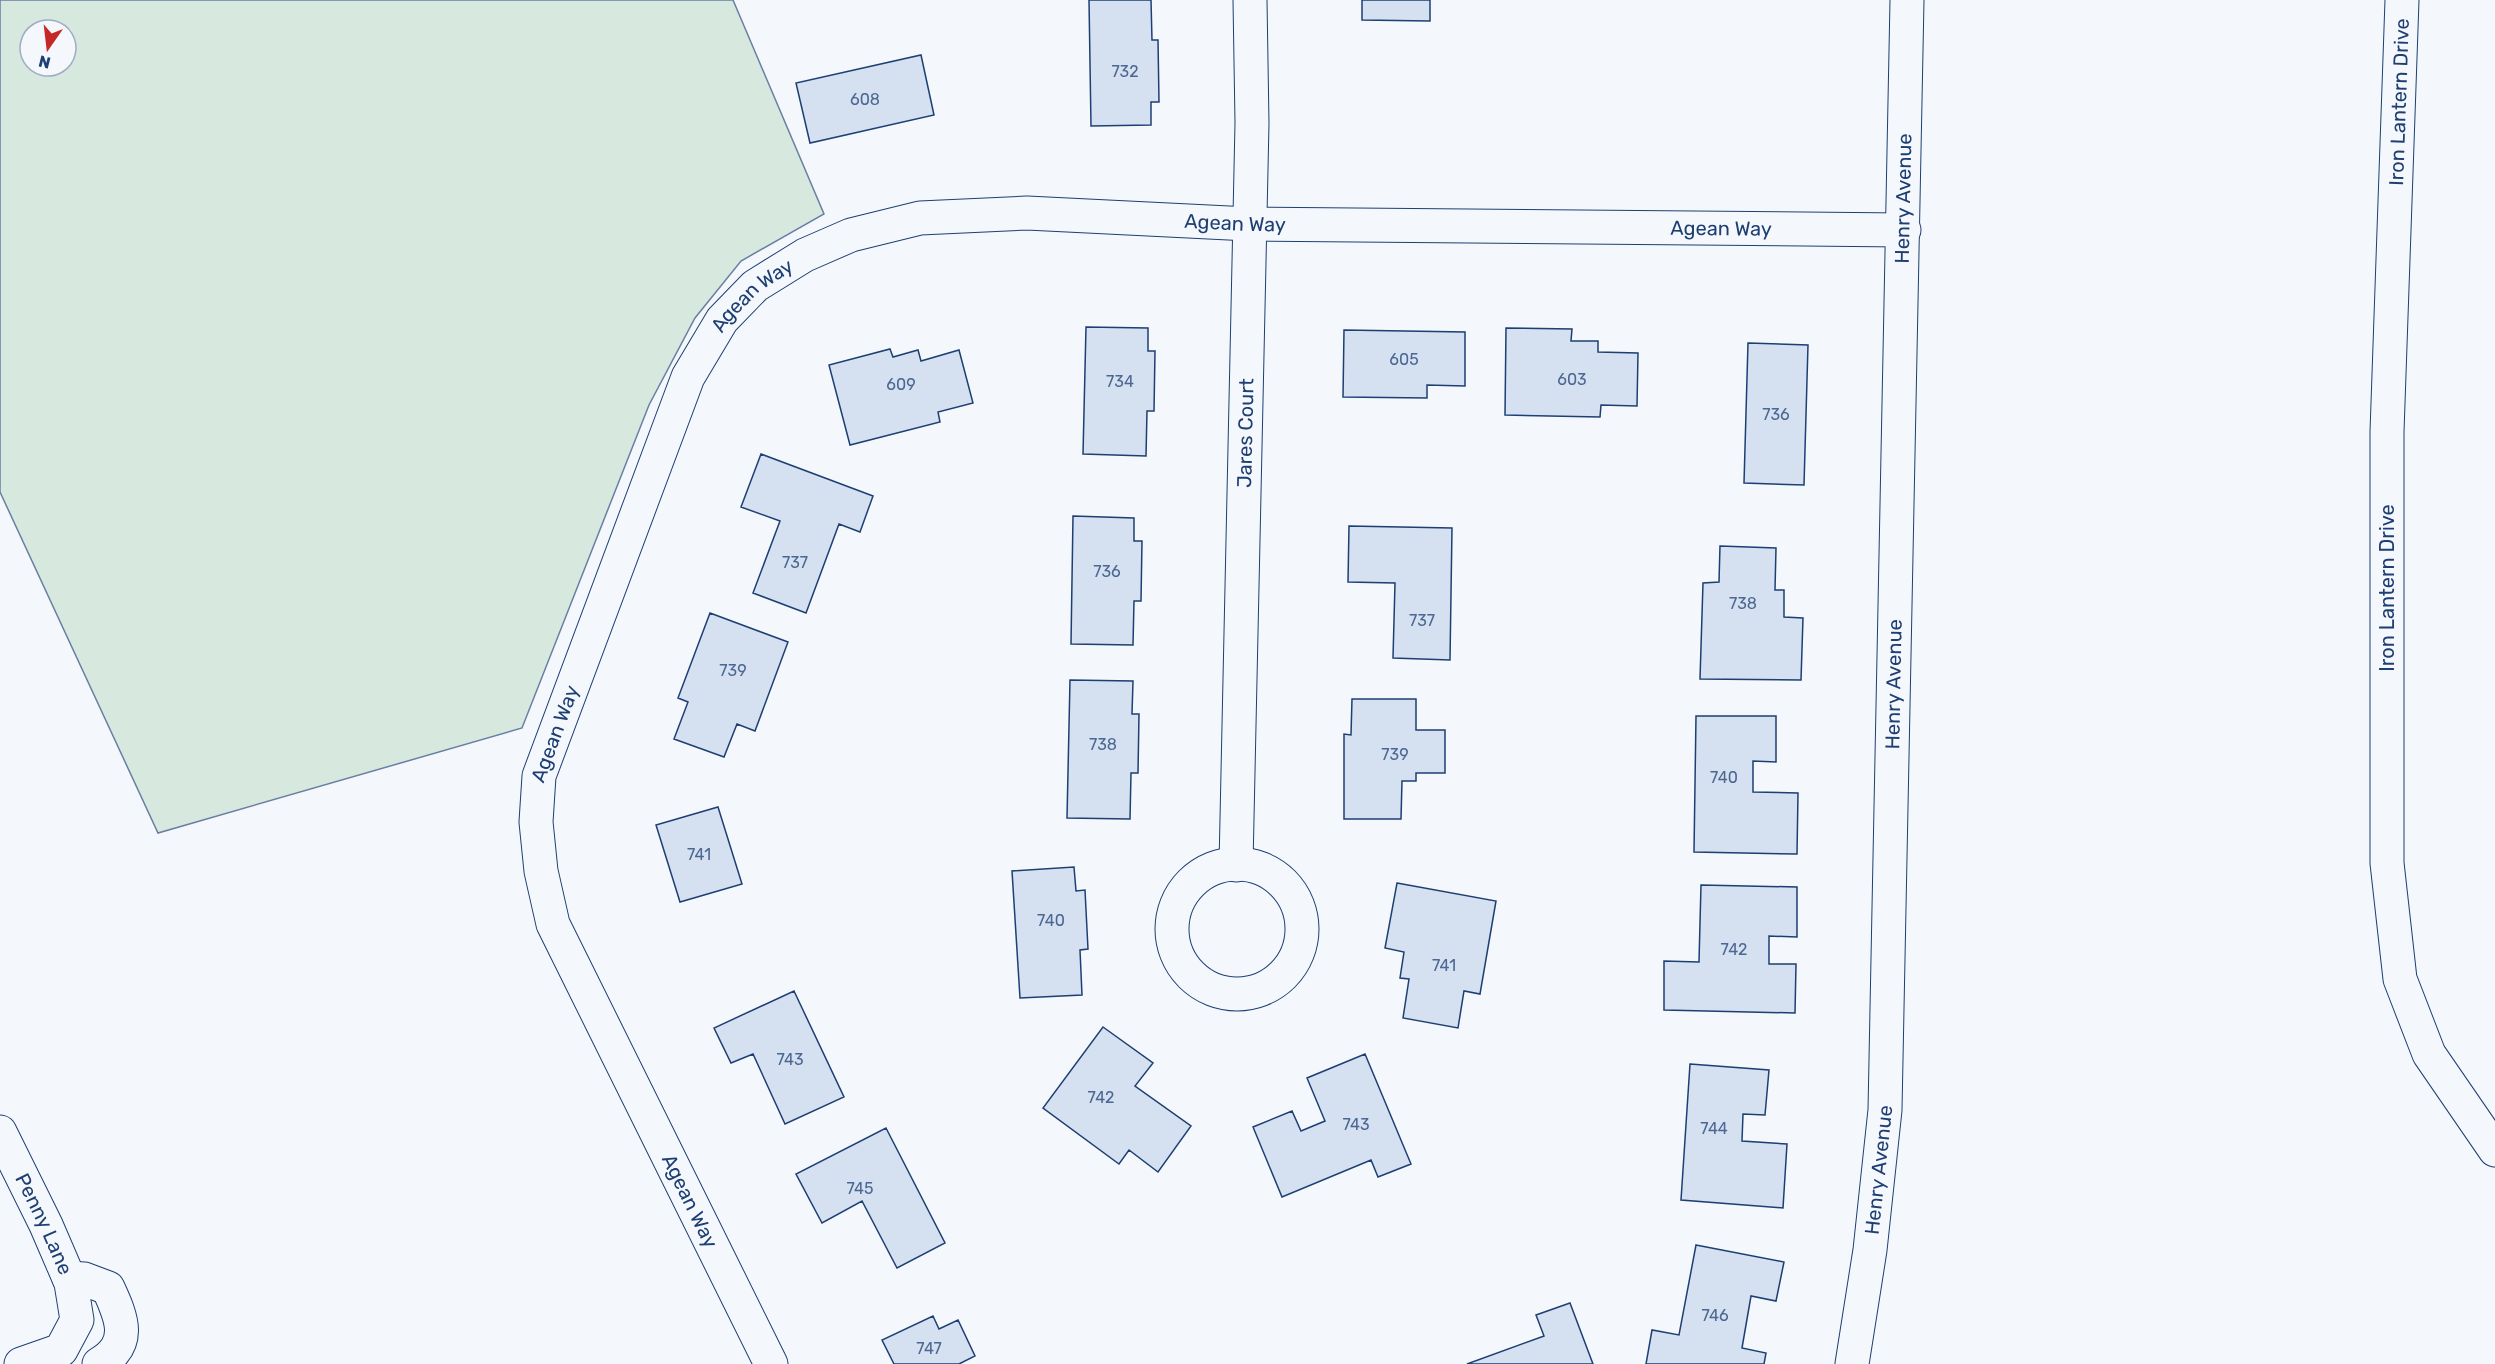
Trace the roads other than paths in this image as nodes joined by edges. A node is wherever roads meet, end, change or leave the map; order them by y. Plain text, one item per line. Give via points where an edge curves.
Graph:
1 (1250, 0) edge
2 (1907, 0) edge
3 (2402, 0) edge
4 (1250, 224) junction
5 (1904, 230) junction
6 (1236, 865) dead end
7 (0, 1132) edge
8 (2495, 1150) edge
9 (69, 1278) junction
10 (64, 1359) edge
11 (21, 1364) edge
12 (99, 1364) edge
13 (771, 1364) edge
14 (1852, 1364) edge

1 - 4 street, Jares Court
2 - 5 street, Henry Avenue
3 - 8 street, Iron Lantern Drive via 2387,432 2387,863 2400,979 2429,1054
4 - 5 street, Agean Way
4 - 6 street, Jares Court
4 - 13 street, Agean Way via 1027,213 920,218 851,235 805,255 755,286 722,320 688,377 539,776 536,822 541,871 553,924
5 - 14 street, Henry Avenue via 1885,1110 1870,1250
7 - 9 street, Penny Lane
9 - 10 street, Penny Lane via 77,1320 61,1350
9 - 12 street via 108,1288 118,1310 123,1331 113,1356
10 - 11 street

